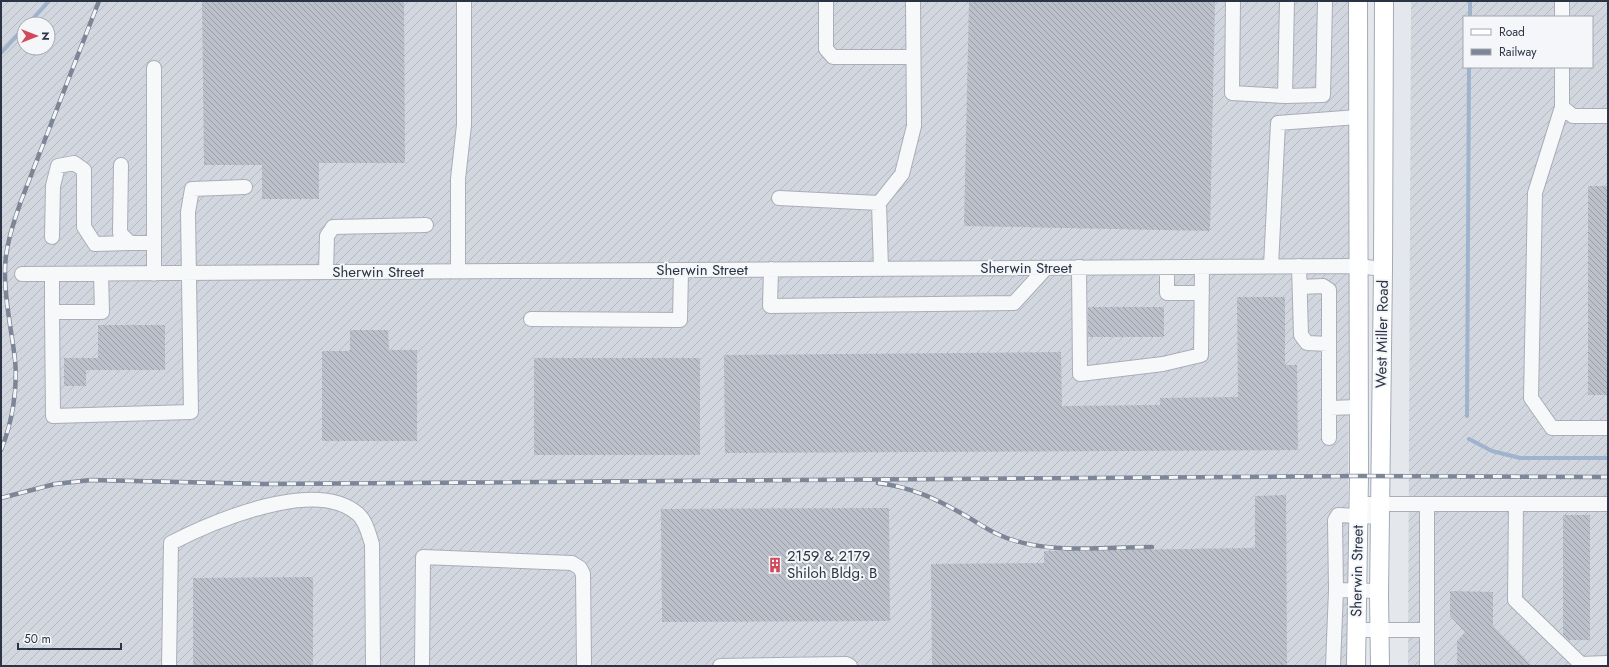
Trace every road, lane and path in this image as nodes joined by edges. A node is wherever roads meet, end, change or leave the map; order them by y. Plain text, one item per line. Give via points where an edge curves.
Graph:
1 (464, 1) edge
2 (826, 1) edge
3 (913, 1) edge
4 (1233, 1) edge
5 (1287, 1) edge
6 (1325, 1) edge
7 (1358, 1) edge
8 (1384, 1) edge
9 (1562, 1) edge
10 (1562, 16) edge
11 (913, 57) junction
12 (154, 68) dead end
13 (1562, 68) edge
14 (1285, 96) junction
15 (1562, 107) junction
16 (1608, 116) edge
17 (1358, 117) junction
18 (121, 164) dead end
19 (245, 187) dead end
20 (779, 198) dead end
21 (879, 203) junction
22 (426, 225) dead end
23 (52, 237) dead end
24 (130, 243) junction
25 (154, 243) junction
26 (1272, 266) junction
27 (1299, 266) junction
28 (1358, 266) junction
29 (1079, 267) junction
30 (1167, 267) junction
31 (1202, 267) junction
32 (1046, 268) junction
33 (881, 269) junction
34 (1383, 269) junction
35 (681, 270) junction
36 (771, 270) junction
37 (458, 271) junction
38 (326, 272) junction
39 (190, 273) junction
40 (22, 274) dead end
41 (52, 274) junction
42 (102, 274) junction
43 (154, 274) junction
44 (1300, 287) junction
45 (1202, 293) junction
46 (52, 312) junction
47 (532, 319) dead end
48 (1329, 344) junction
49 (1358, 407) junction
50 (1329, 408) junction
51 (1608, 428) edge
52 (1329, 438) dead end
53 (1359, 476) joint
54 (1516, 504) junction
55 (1608, 504) edge
56 (1428, 505) junction
57 (1358, 510) junction
58 (1380, 511) junction
59 (1336, 590) junction
60 (1356, 590) junction
61 (1379, 591) junction
62 (1379, 629) junction
63 (1356, 630) junction
64 (1427, 630) junction
65 (1608, 663) edge
66 (1581, 665) edge
67 (169, 666) edge
68 (373, 666) edge
69 (422, 666) edge
70 (584, 666) edge
71 (720, 666) edge
72 (850, 666) edge
73 (1333, 666) edge
74 (1356, 666) edge
75 (1380, 666) edge
76 (1427, 666) edge

1 - 37 street via 464,125 458,179
2 - 11 street via 826,49 832,57
3 - 11 street
4 - 14 street via 1232,93
5 - 14 street
6 - 14 street via 1323,95
7 - 17 main road, West Miller Road
8 - 34 main road, West Miller Road
9 - 10 street
11 - 21 street via 914,126 902,174
12 - 25 street
13 - 15 street
15 - 16 street via 1573,116
15 - 51 street via 1535,193 1531,398 1552,428
17 - 26 street via 1278,123
17 - 28 main road, West Miller Road
18 - 24 street via 120,233
19 - 39 street via 192,189 188,212
20 - 21 street
21 - 33 street
22 - 38 street via 333,227 327,236
23 - 24 street via 53,186 58,166 74,163 84,170 84,227 95,244
24 - 25 street
25 - 43 street
26 - 27 street, Sherwin Street
26 - 31 street, Sherwin Street
27 - 28 street, Sherwin Street
27 - 44 street
28 - 34 street, Sherwin Street
28 - 49 main road, West Miller Road
29 - 30 street, Sherwin Street
29 - 32 street, Sherwin Street
29 - 45 street via 1080,374 1163,364 1201,355
30 - 31 street, Sherwin Street
30 - 45 street via 1167,293
31 - 45 street
32 - 33 street, Sherwin Street
32 - 36 street via 1014,303 770,306
33 - 36 street, Sherwin Street
34 - 58 main road, West Miller Road
35 - 36 street, Sherwin Street
35 - 37 street, Sherwin Street
35 - 47 street via 680,320
37 - 38 street, Sherwin Street
38 - 39 street, Sherwin Street
39 - 43 street, Sherwin Street
39 - 46 street via 191,412 53,416
40 - 41 street, Sherwin Street
41 - 42 street, Sherwin Street
41 - 46 street
42 - 43 street, Sherwin Street
42 - 46 street via 102,312
44 - 48 street via 1301,335 1307,343
44 - 48 street via 1323,286 1329,290
48 - 50 street
49 - 50 street
49 - 53 main road, West Miller Road
50 - 52 street
53 - 57 main road, Sherwin Street
54 - 55 street
54 - 56 street
54 - 66 street via 1515,600
56 - 58 street
56 - 64 street
57 - 58 street
57 - 59 street via 1338,515 1335,520
57 - 60 main road, Sherwin Street
58 - 61 main road, West Miller Road
59 - 60 street
59 - 73 street
60 - 61 street
60 - 63 main road, Sherwin Street
61 - 62 main road, West Miller Road
62 - 63 street
62 - 64 street
62 - 75 main road, West Miller Road
63 - 74 main road, Sherwin Street
64 - 76 street
65 - 66 street
67 - 68 street via 172,543 212,523 247,510 318,499 340,503 359,515 368,530 372,544
69 - 70 street via 423,557 572,563 580,568 583,574
71 - 72 street

